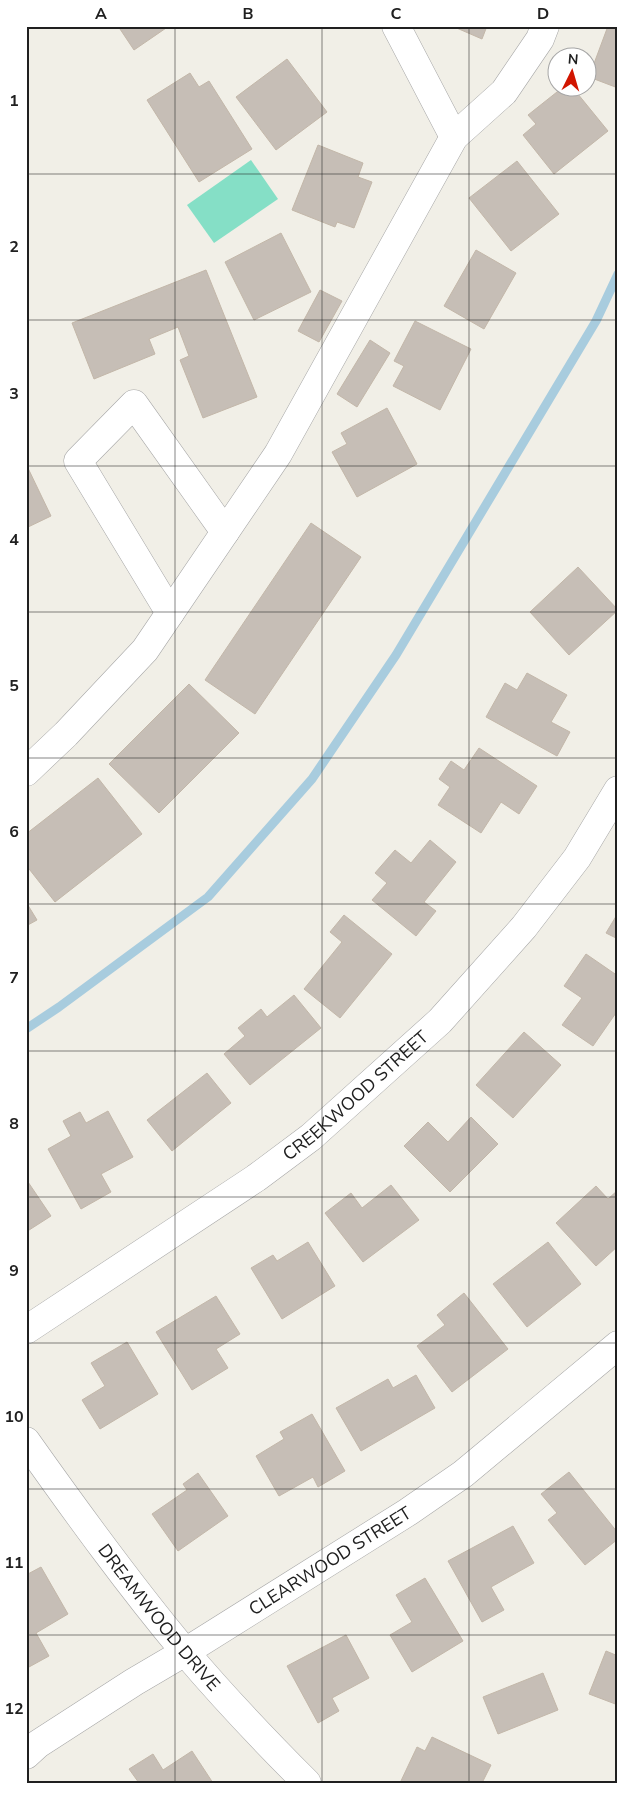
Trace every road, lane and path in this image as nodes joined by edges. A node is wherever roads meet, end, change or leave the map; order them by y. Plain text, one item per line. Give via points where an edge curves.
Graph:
1 (396, 26) edge
2 (545, 26) edge
3 (454, 137) junction
4 (225, 532) junction
5 (170, 613) junction
6 (26, 772) edge
7 (618, 790) edge
8 (26, 1330) edge
9 (615, 1352) edge
10 (26, 1441) edge
11 (185, 1652) junction
12 (26, 1755) edge
13 (307, 1783) edge

1 - 3 street
2 - 3 street via 540,39 504,92
3 - 4 street via 278,454
4 - 5 street
4 - 5 street via 134,404 78,461
5 - 6 street via 145,650
7 - 8 street, CREEKWOOD STREET via 577,858 530,919 432,1027 311,1137 264,1172
9 - 11 street, CLEARWOOD STREET via 463,1474
10 - 11 street, DREAMWOOD DRIVE
11 - 12 street, CLEARWOOD STREET via 38,1744
11 - 13 street, DREAMWOOD DRIVE via 255,1731

